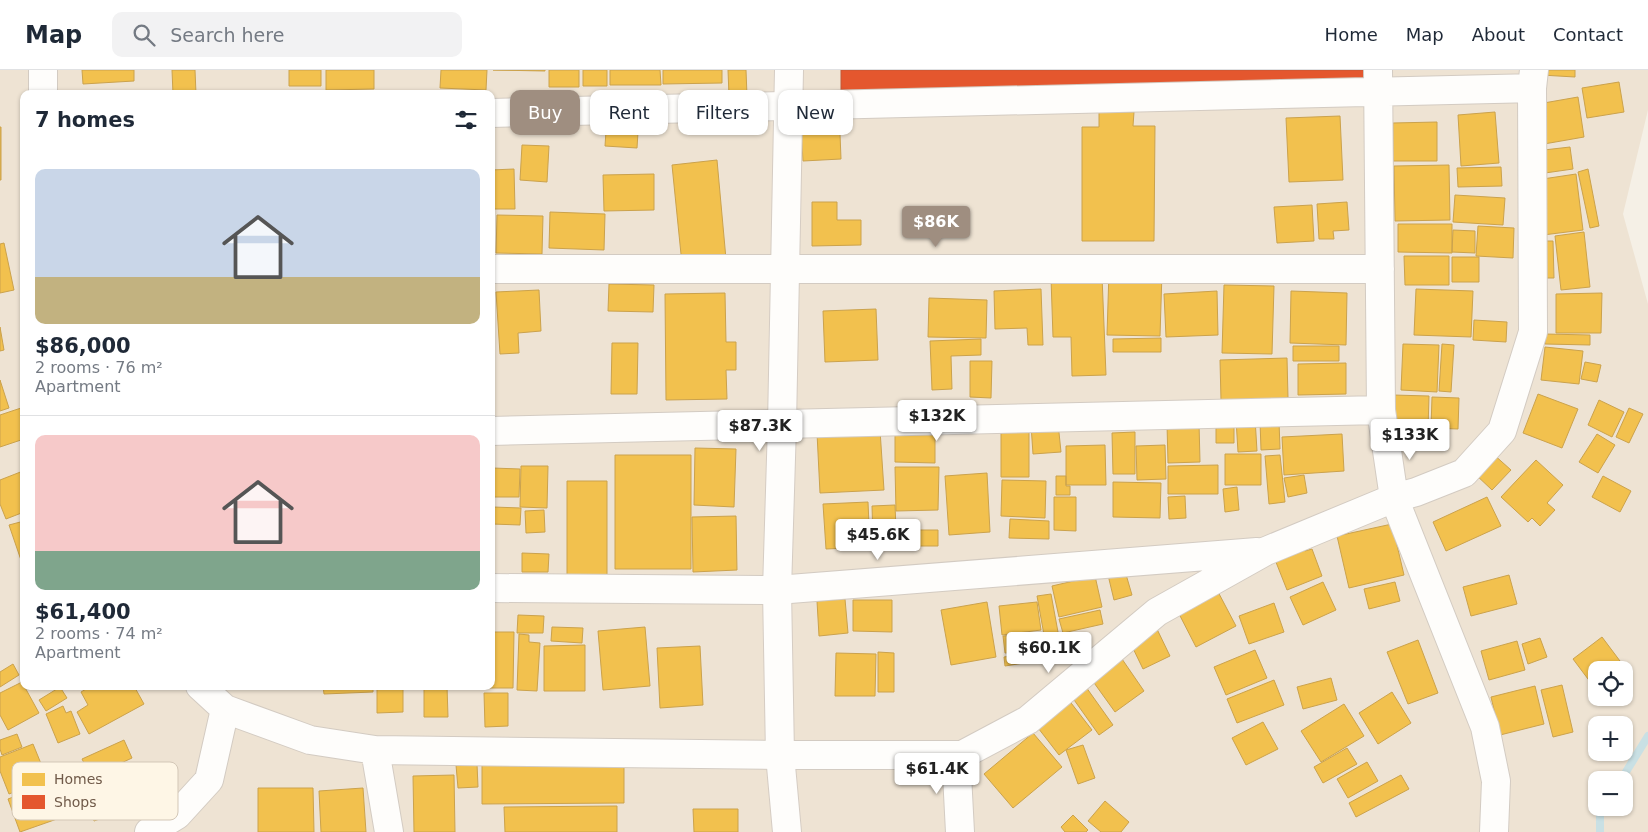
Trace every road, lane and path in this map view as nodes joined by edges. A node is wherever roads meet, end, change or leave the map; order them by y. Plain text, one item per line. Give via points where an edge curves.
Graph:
1 (43, 70) edge
2 (789, 70) edge
3 (1533, 79) edge
4 (1378, 81) edge
5 (43, 90) edge
6 (788, 90) edge
7 (853, 104) edge
8 (778, 107) edge
9 (495, 113) edge
10 (786, 135) edge
11 (495, 269) edge
12 (784, 269) junction
13 (1380, 269) junction
14 (1381, 410) junction
15 (782, 425) junction
16 (495, 431) edge
17 (1394, 498) junction
18 (1266, 552) junction
19 (495, 588) edge
20 (777, 590) junction
21 (204, 690) edge
22 (225, 709) junction
23 (375, 750) junction
24 (780, 755) junction
25 (956, 755) junction
26 (178, 814) edge
27 (168, 820) edge
28 (148, 832) edge
29 (389, 832) edge
30 (787, 832) edge
31 (960, 832) edge
32 (1494, 832) edge

1 - 5 street
2 - 6 street
3 - 4 street
3 - 17 street via 1533,332 1502,431 1464,473
4 - 7 street
4 - 13 street
8 - 9 street
10 - 12 street
11 - 12 street
12 - 13 street
12 - 15 street
13 - 14 street
14 - 15 street
14 - 17 street
15 - 16 street
15 - 20 street
17 - 18 street
17 - 32 street via 1485,727 1496,781
18 - 20 street
18 - 25 street via 1157,612 1028,720 962,755
19 - 20 street
20 - 24 street
21 - 22 street
22 - 23 street via 310,740
22 - 26 street via 209,780
23 - 24 street
23 - 29 street
24 - 25 street
24 - 30 street
25 - 31 street
27 - 28 street

